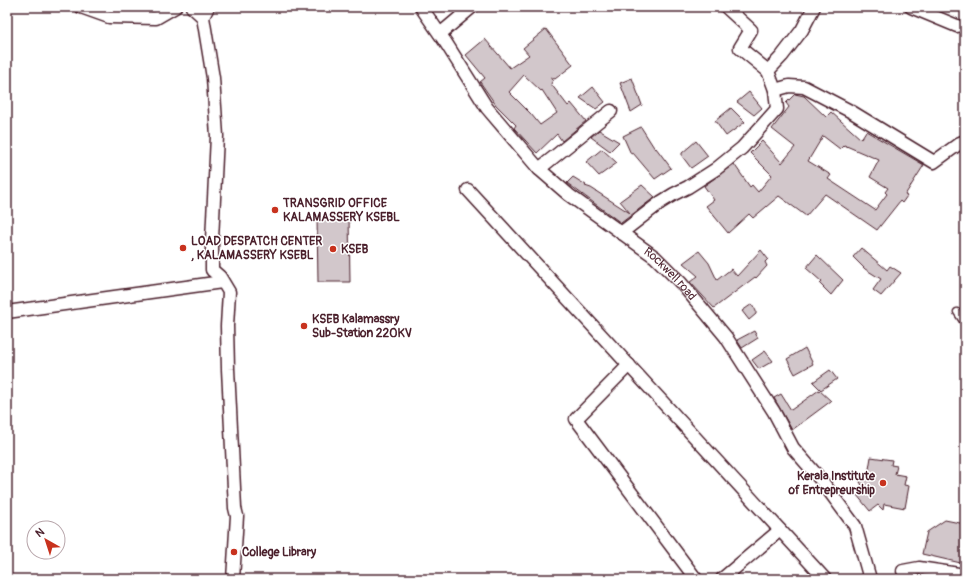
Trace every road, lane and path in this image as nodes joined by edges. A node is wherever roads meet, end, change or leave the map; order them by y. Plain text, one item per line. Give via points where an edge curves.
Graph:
1 (81, 7) edge
2 (175, 7) edge
3 (192, 7) edge
4 (421, 7) edge
5 (472, 7) edge
6 (726, 7) edge
7 (814, 7) edge
8 (911, 7) edge
9 (205, 12) edge
10 (957, 26) dead end
11 (440, 34) junction
12 (768, 71) junction
13 (775, 90) junction
14 (611, 111) dead end
15 (965, 140) edge
16 (539, 169) junction
17 (468, 190) dead end
18 (621, 233) junction
19 (222, 282) junction
20 (7, 312) edge
21 (957, 312) dead end
22 (965, 324) edge
23 (629, 366) junction
24 (780, 530) junction
25 (903, 571) dead end
26 (965, 575) edge
27 (233, 579) edge
28 (696, 579) edge
29 (722, 579) edge
30 (825, 579) edge
31 (870, 579) edge

1 - 2 street via 110,17 156,18
3 - 9 street
4 - 11 street, Rockwell road
5 - 11 street
6 - 12 street via 752,30 740,48
7 - 12 street via 802,30
8 - 10 street
9 - 19 street via 217,136 212,270 220,276
11 - 16 street, Rockwell road via 487,108
12 - 13 street
13 - 15 street via 790,86 804,87 852,112 934,162
13 - 18 street via 776,109 742,148 716,169 661,202
14 - 16 street
16 - 18 street, Rockwell road via 569,195
17 - 23 street
18 - 31 street, Rockwell road via 655,256 726,337 774,412 793,448 822,480 854,526
19 - 20 street
19 - 27 street via 228,292 228,369 237,516
21 - 22 lane
23 - 24 street
23 - 28 street via 576,419
24 - 29 street
24 - 30 street
25 - 26 street via 918,568

